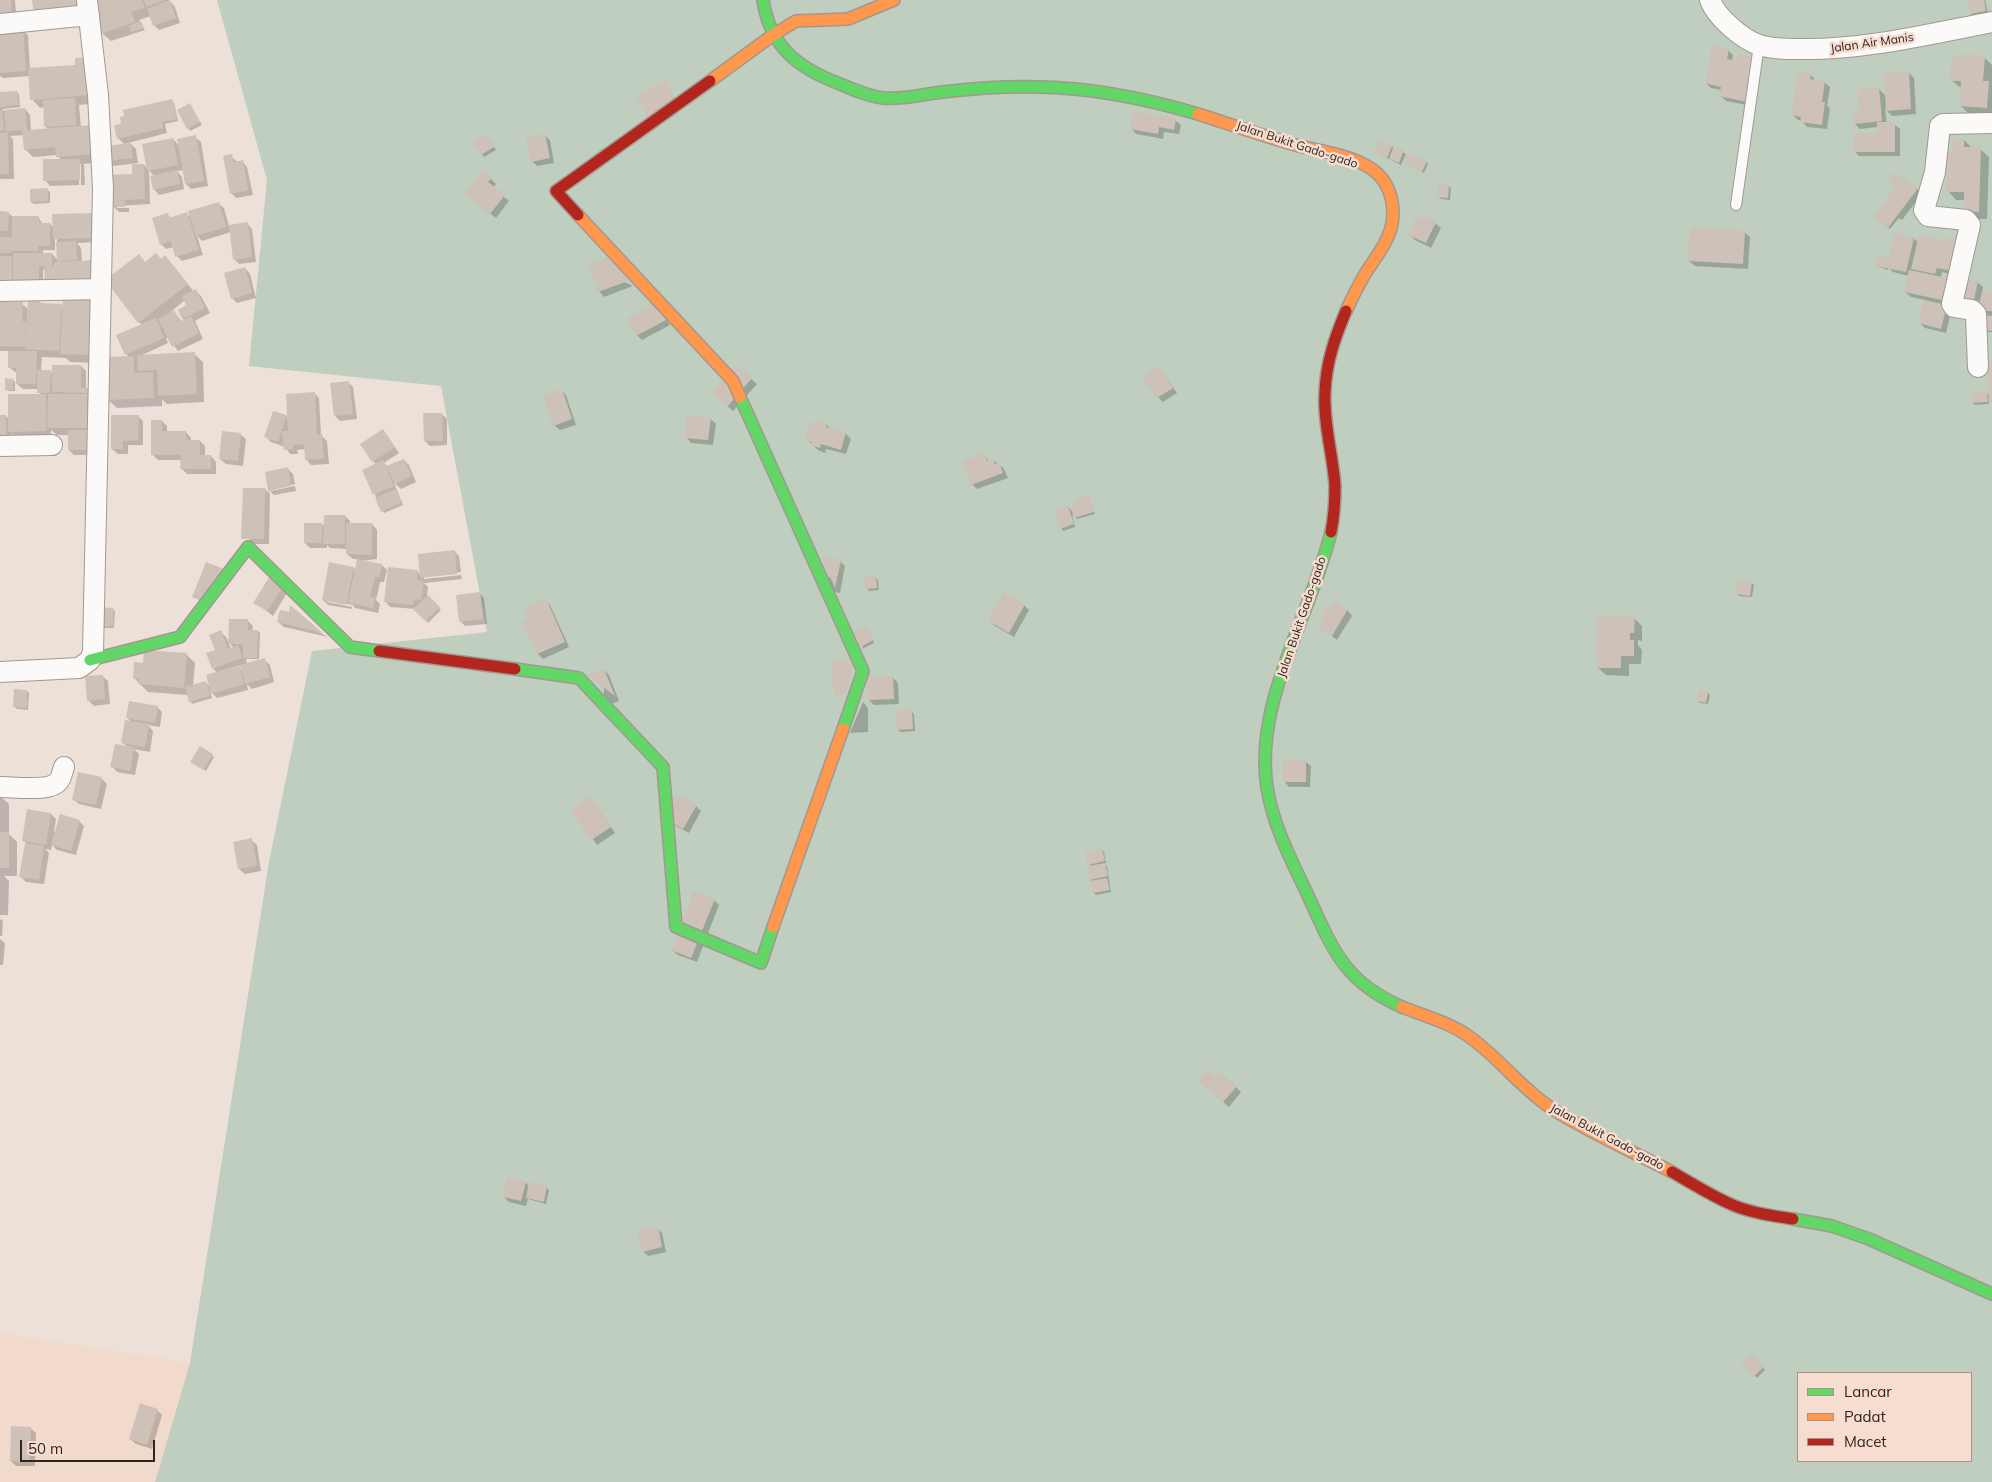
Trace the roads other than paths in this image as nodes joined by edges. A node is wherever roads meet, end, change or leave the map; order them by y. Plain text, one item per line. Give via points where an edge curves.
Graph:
1 (763, 0) edge
2 (894, 0) edge
3 (1710, 0) edge
4 (88, 7) edge
5 (1992, 22) edge
6 (0, 24) edge
7 (772, 35) junction
8 (1759, 45) junction
9 (1992, 123) edge
10 (1736, 204) dead end
11 (101, 289) junction
12 (0, 291) edge
13 (1978, 367) dead end
14 (0, 446) edge
15 (52, 446) dead end
16 (90, 660) junction
17 (0, 672) edge
18 (64, 767) dead end
19 (0, 787) edge
20 (1992, 1294) edge

1 - 7 street, Jalan Bukit Gado-gado via 763,12
2 - 7 street via 848,19 796,21
3 - 8 street, Jalan Air Manis via 1730,26
4 - 6 street
4 - 11 street via 98,95 102,189
5 - 8 street, Jalan Air Manis via 1833,50
7 - 16 street via 556,191 733,381 863,671 760,963 676,927 663,767 579,678 350,647 248,547 180,637
7 - 20 street, Jalan Bukit Gado-gado via 785,53 802,67 823,79 872,96 890,98 942,91 1036,86 1100,92 1211,117 1342,157 1369,169 1385,182 1393,204 1391,232 1362,278 1346,312 1328,360 1323,390 1334,489 1331,531 1316,585 1273,698 1264,738 1264,765 1271,811 1340,961 1358,981 1380,996 1449,1025 1473,1039 1530,1093 1552,1109 1684,1178 1719,1200 1758,1214 1828,1225
8 - 10 lane
9 - 13 street via 1940,126 1935,172 1924,210 1928,216 1966,220 1970,225 1952,304 1976,314
11 - 12 street
11 - 16 street via 93,652
14 - 15 street
16 - 17 street via 79,668
18 - 19 street via 57,784 49,787

